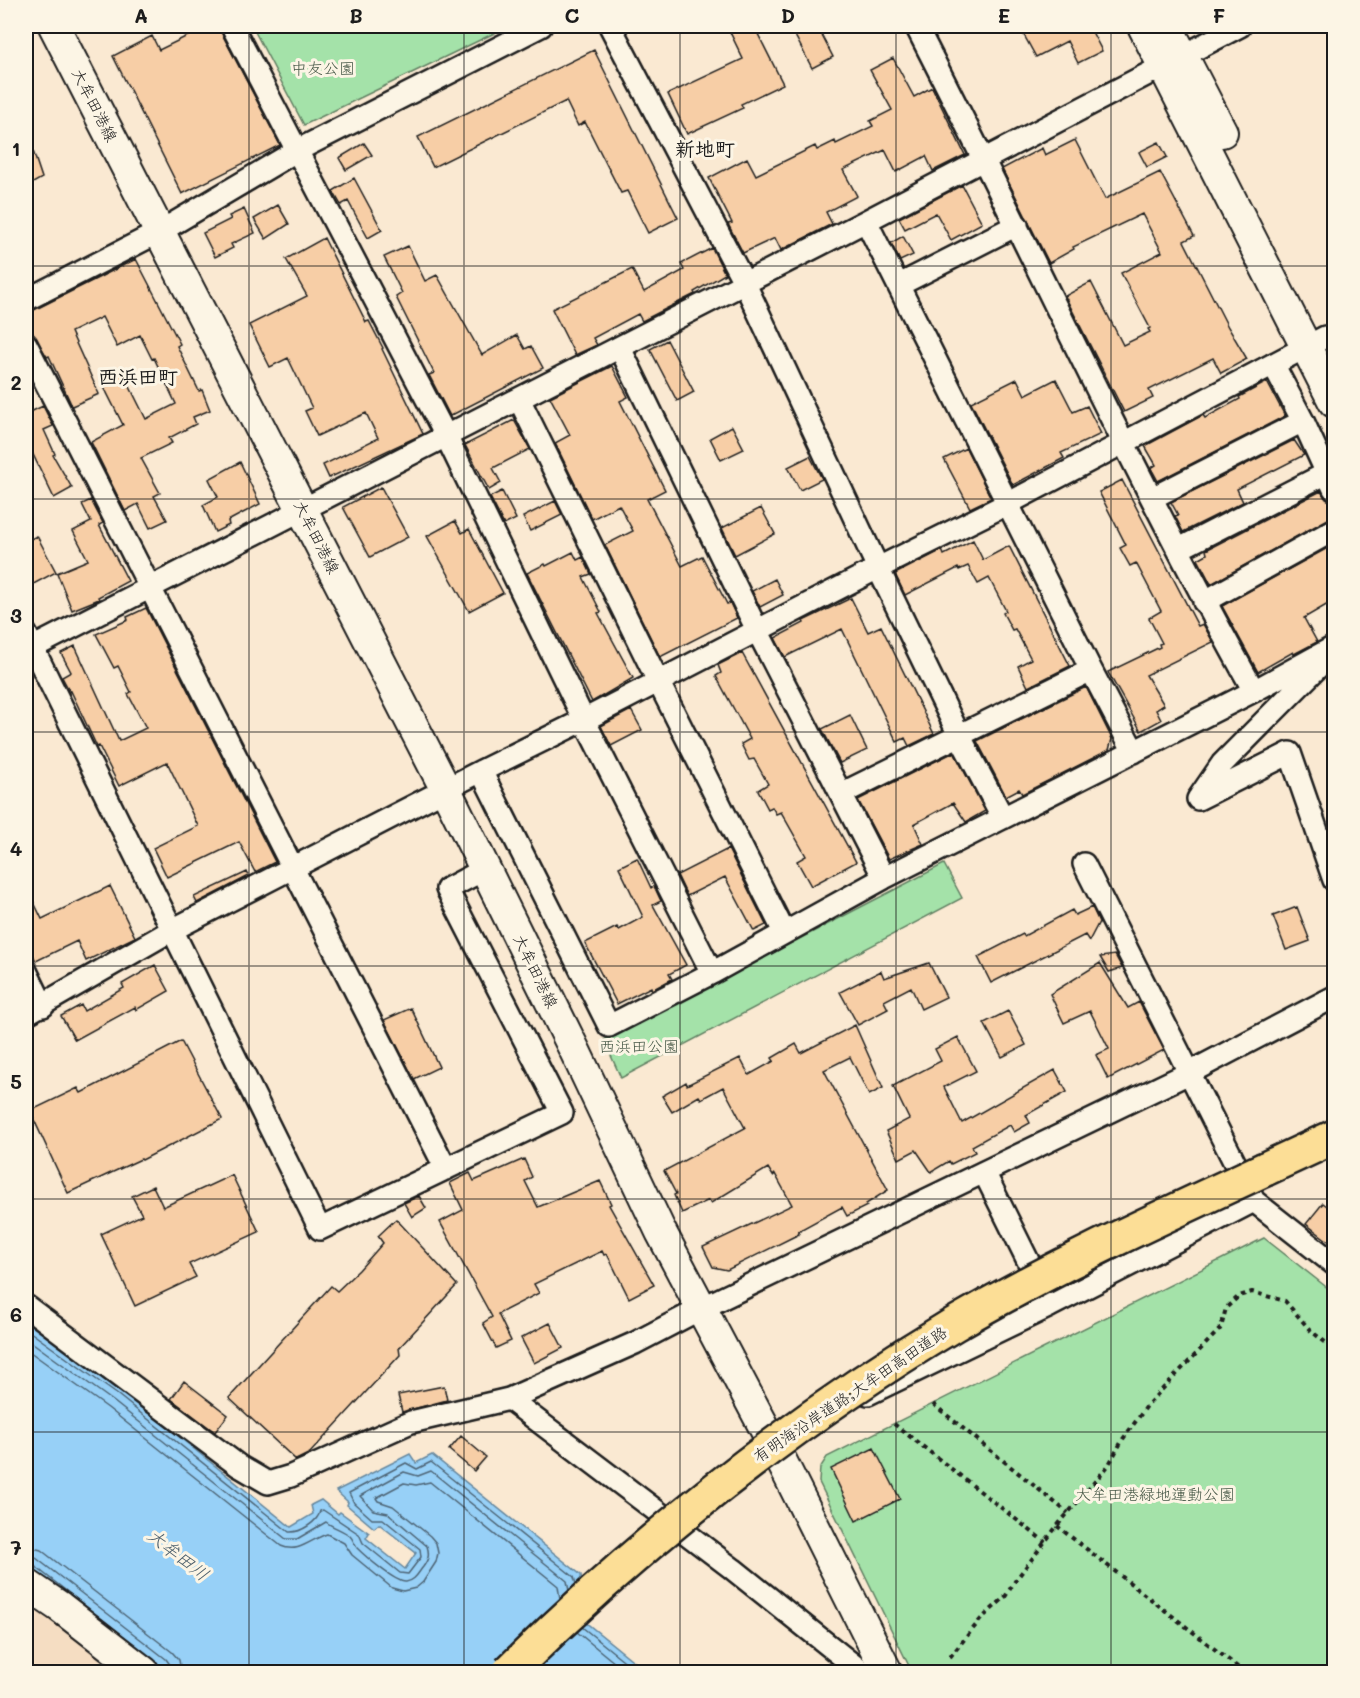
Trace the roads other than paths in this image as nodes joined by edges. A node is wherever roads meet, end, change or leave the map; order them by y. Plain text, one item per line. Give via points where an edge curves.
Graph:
1 (54, 26) edge
2 (232, 26) edge
3 (541, 26) edge
4 (610, 26) edge
5 (916, 26) edge
6 (1143, 26) edge
7 (1167, 26) edge
8 (1240, 26) edge
9 (1174, 61) junction
10 (296, 151) junction
11 (985, 160) junction
12 (866, 221) junction
13 (1017, 225) junction
14 (161, 231) junction
15 (745, 284) junction
16 (899, 285) junction
17 (26, 300) edge
18 (26, 344) edge
19 (1322, 346) edge
20 (620, 348) junction
21 (1273, 364) junction
22 (519, 399) junction
23 (1335, 402) edge
24 (1303, 421) junction
25 (446, 436) junction
26 (1124, 444) junction
27 (1331, 481) edge
28 (1152, 498) junction
29 (1007, 504) junction
30 (303, 511) junction
31 (1335, 530) edge
32 (1179, 549) junction
33 (878, 568) junction
34 (150, 587) junction
35 (1204, 602) junction
36 (757, 630) junction
37 (28, 645) edge
38 (1335, 649) edge
39 (1091, 670) junction
40 (658, 681) junction
41 (1254, 692) junction
42 (584, 720) junction
43 (959, 735) junction
44 (1134, 752) junction
45 (481, 771) junction
46 (446, 790) junction
47 (841, 794) junction
48 (1003, 818) junction
49 (1084, 864) dead end
50 (293, 868) junction
51 (485, 869) junction
52 (884, 878) junction
53 (1335, 880) edge
54 (172, 930) junction
55 (784, 932) junction
56 (26, 971) edge
57 (712, 973) junction
58 (1335, 997) edge
59 (34, 1010) edge
60 (1189, 1073) junction
61 (1335, 1137) edge
62 (446, 1169) junction
63 (984, 1172) junction
64 (1254, 1201) junction
65 (1335, 1264) edge
66 (26, 1306) edge
67 (1050, 1306) junction
68 (702, 1308) junction
69 (509, 1399) junction
70 (771, 1440) junction
71 (26, 1584) edge
72 (144, 1672) edge
73 (509, 1672) edge
74 (862, 1672) edge
75 (887, 1672) edge

1 - 14 street, 大牟田港線
2 - 10 street
3 - 10 street
4 - 15 street
5 - 11 street
6 - 9 street
7 - 9 street
8 - 9 street
9 - 11 street
9 - 19 street
10 - 14 street
10 - 25 street
11 - 12 street
11 - 13 street
12 - 15 street
12 - 16 street
13 - 16 street
13 - 26 street
14 - 17 street
14 - 30 street, 大牟田港線
15 - 20 street
15 - 33 street
16 - 29 street
18 - 34 street
19 - 21 street
19 - 23 street
20 - 22 street
20 - 36 street
21 - 24 street
21 - 26 street
22 - 25 street
22 - 40 street
24 - 27 street
24 - 28 street
25 - 30 street
25 - 42 street
26 - 28 street
26 - 29 street
27 - 32 street
28 - 32 street
29 - 33 street
29 - 39 street
30 - 34 street
30 - 46 street, 大牟田港線
31 - 35 street
32 - 35 street
33 - 36 street
33 - 43 street
34 - 37 street
34 - 50 street
35 - 41 street
36 - 40 street
36 - 47 street
37 - 54 street
38 - 41 street
38 - 53 street via 1222,764 1198,799 1290,753
39 - 43 street
39 - 44 street
40 - 42 street
40 - 55 street
41 - 44 street
42 - 45 street
42 - 57 street
43 - 47 street
43 - 48 street
44 - 48 street
45 - 46 street
45 - 57 street via 609,1026
46 - 50 street
46 - 51 street, 大牟田港線
47 - 52 street
48 - 52 street
49 - 60 street
50 - 54 street
50 - 62 street
51 - 62 street via 447,889 562,1113
51 - 68 street, 大牟田港線 via 661,1232
52 - 55 street
54 - 59 street
54 - 62 street via 320,1229
55 - 57 street
56 - 59 street
58 - 60 street
60 - 63 street
60 - 64 street
61 - 73 highway, 有明海沿岸道路;大牟田高田道路, bridge via 1079,1256 954,1325 854,1388 745,1465 653,1539
63 - 67 street
63 - 68 street
64 - 65 street
64 - 67 street
66 - 69 street via 239,1466 268,1483 411,1422
67 - 70 street
68 - 69 street via 635,1343
68 - 70 street, 大牟田港線
69 - 74 street via 734,1569
70 - 75 street, 大牟田港線
71 - 72 street

